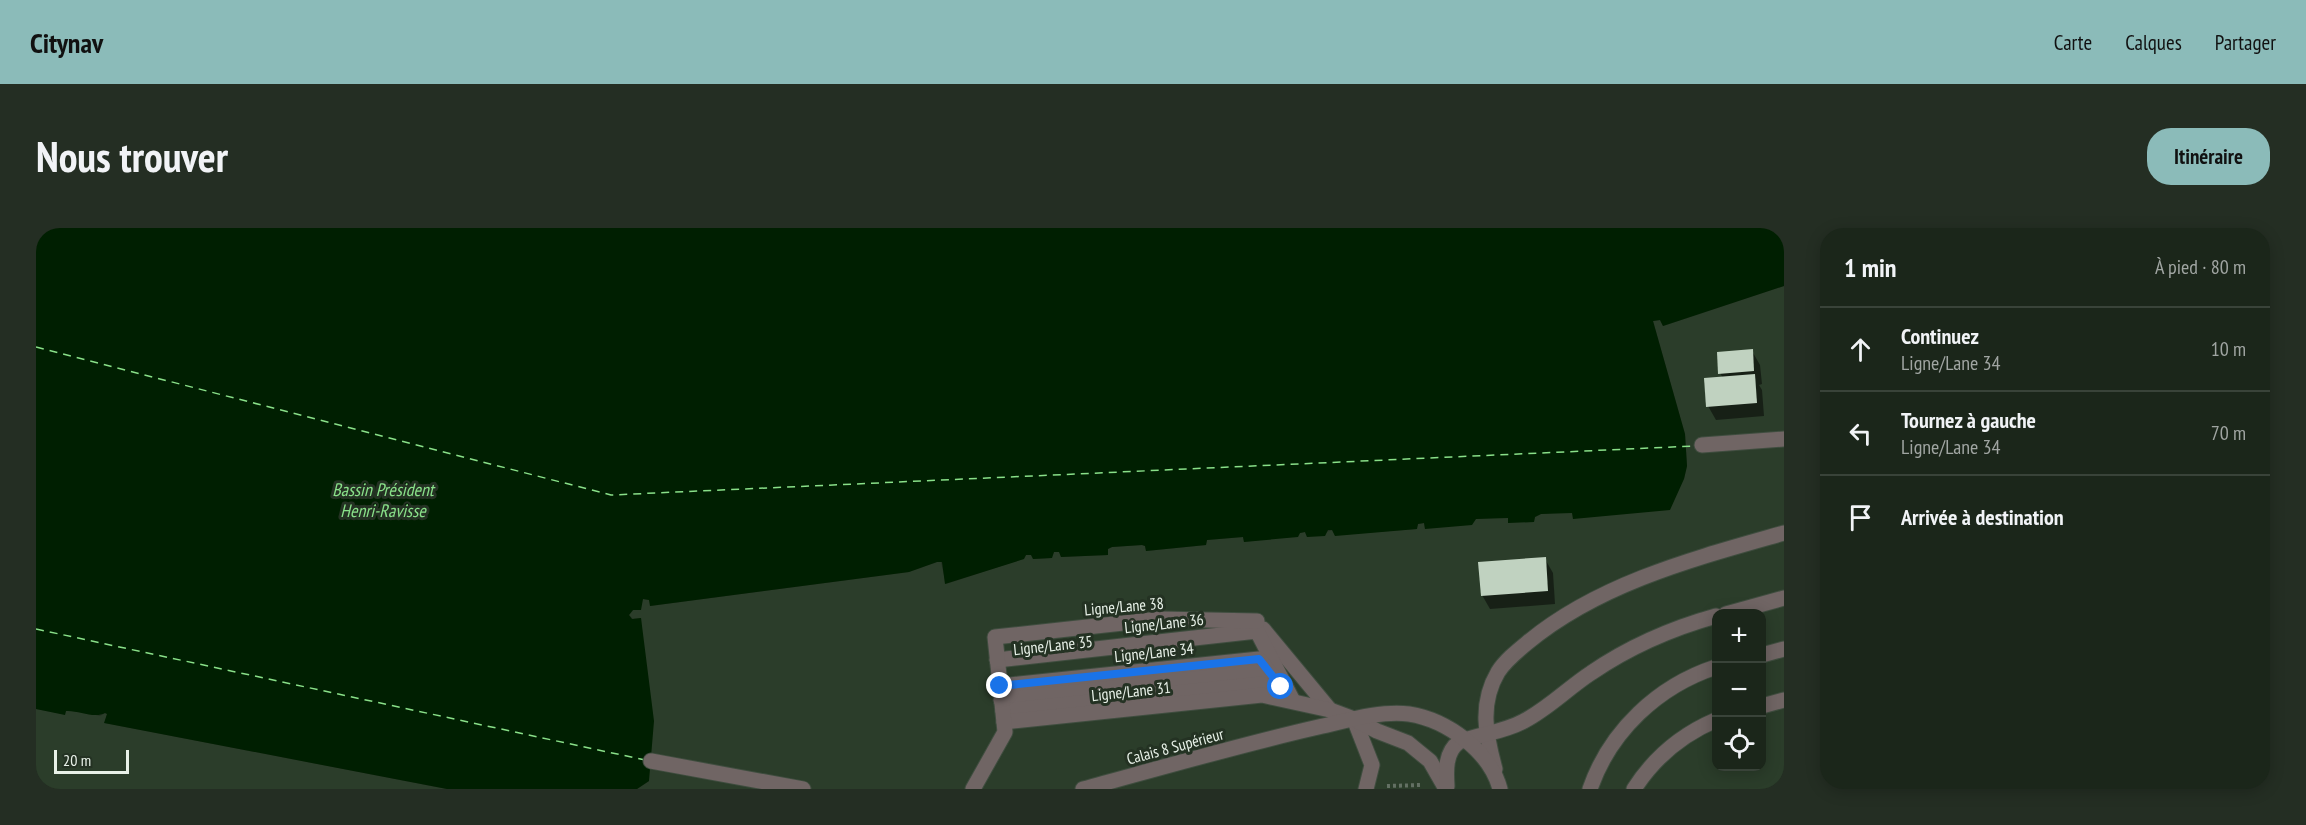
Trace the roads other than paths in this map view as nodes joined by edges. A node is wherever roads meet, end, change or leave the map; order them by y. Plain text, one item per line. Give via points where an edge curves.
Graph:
1 (1784, 439) edge
2 (1702, 445) dead end
3 (1784, 533) edge
4 (1784, 598) edge
5 (1744, 609) edge
6 (1712, 617) edge
7 (1784, 649) edge
8 (997, 654) junction
9 (1766, 654) edge
10 (1712, 669) edge
11 (1784, 700) edge
12 (1293, 701) junction
13 (1002, 705) junction
14 (1766, 705) edge
15 (1330, 710) junction
16 (1354, 719) junction
17 (1712, 722) edge
18 (1486, 734) junction
19 (1465, 740) junction
20 (651, 761) dead end
21 (1499, 784) edge
22 (1367, 788) edge
23 (803, 789) edge
24 (973, 789) edge
25 (1083, 789) edge
26 (1447, 789) edge
27 (1590, 789) edge
28 (1634, 789) edge

1 - 2 lane
3 - 18 lane via 1643,578 1548,627 1498,672 1485,714
4 - 5 lane
6 - 18 lane via 1668,632 1625,653 1534,715
7 - 9 lane
8 - 12 lane, Ligne/Lane 36 via 1257,631
8 - 13 lane
8 - 15 lane, Ligne/Lane 38 via 1160,620 1257,621
10 - 27 lane via 1668,690 1644,708 1610,747
11 - 14 lane
12 - 13 lane, Ligne/Lane 31 via 1262,695
12 - 13 lane via 1261,684
12 - 13 lane, Ligne/Lane 34 via 1259,659
12 - 15 lane
13 - 24 lane via 1005,732
15 - 16 lane
16 - 19 lane, Calais 8 Supérieur via 1409,714 1443,726
16 - 22 lane via 1372,765
16 - 25 lane, Calais 8 Supérieur
16 - 26 lane via 1419,750
17 - 28 lane via 1651,765
18 - 19 lane
18 - 21 lane
19 - 21 lane, Calais 8 Supérieur via 1485,760
19 - 26 lane via 1451,750
20 - 23 lane

